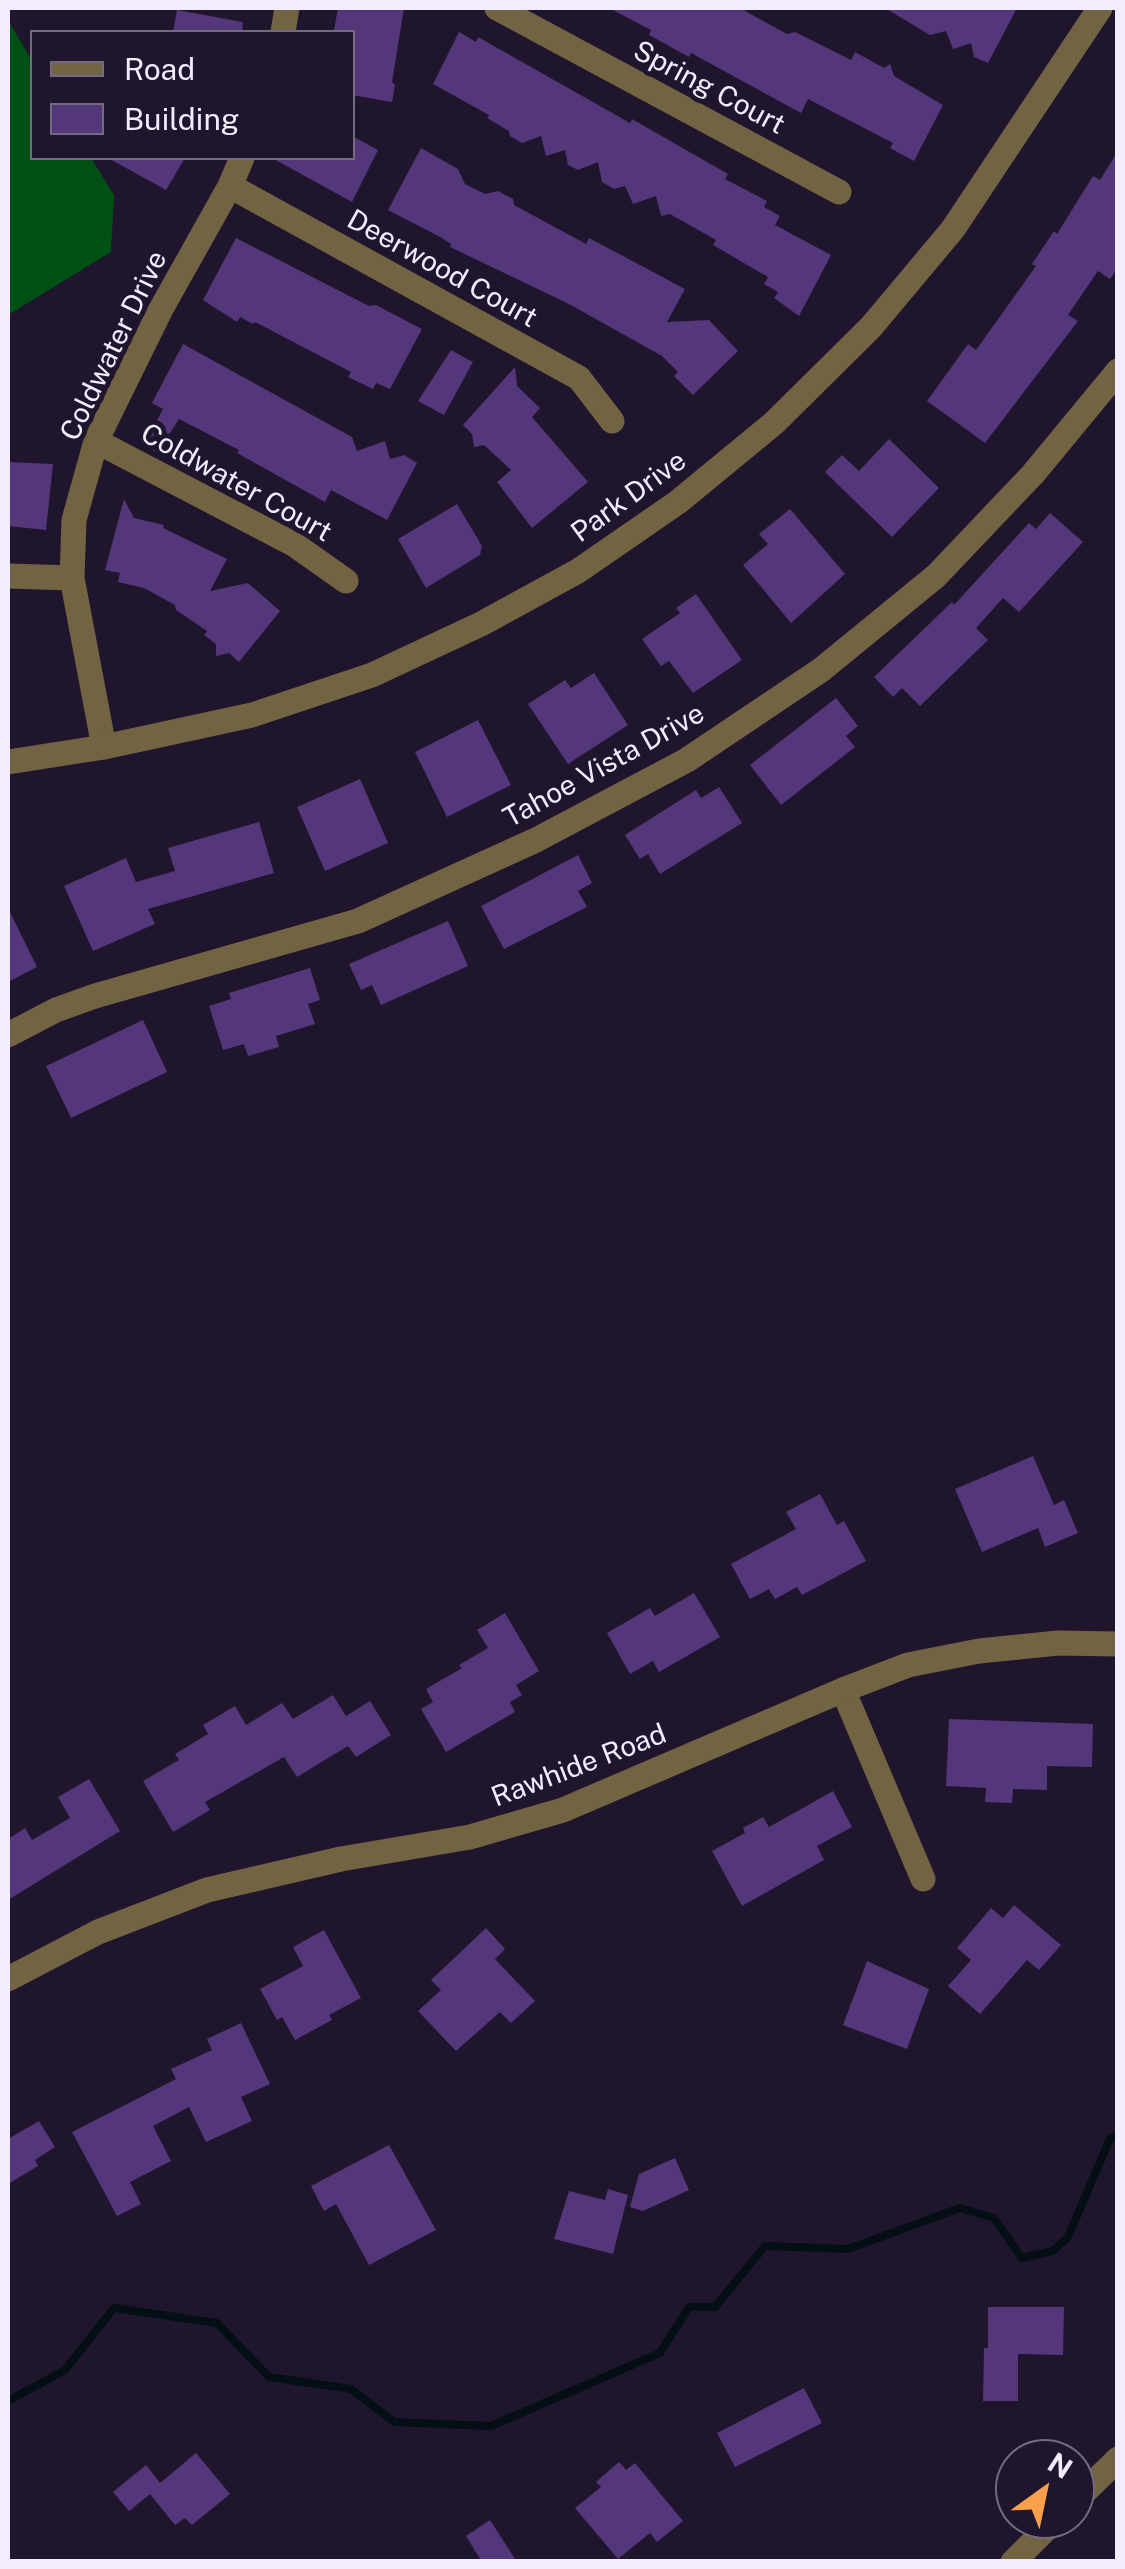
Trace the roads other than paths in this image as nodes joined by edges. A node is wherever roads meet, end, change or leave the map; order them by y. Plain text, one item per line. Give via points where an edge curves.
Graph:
1 (497, 8) edge
2 (1100, 8) edge
3 (241, 160) edge
4 (230, 186) junction
5 (839, 192) dead end
6 (1118, 371) edge
7 (612, 421) dead end
8 (96, 441) junction
9 (8, 576) edge
10 (72, 578) junction
11 (346, 581) dead end
12 (104, 747) junction
13 (8, 762) edge
14 (8, 1035) edge
15 (1118, 1644) edge
16 (843, 1690) junction
17 (923, 1879) dead end
18 (8, 1979) edge
19 (1118, 2460) edge
20 (1095, 2482) edge
21 (1036, 2539) edge
22 (1012, 2562) edge

1 - 5 street, Spring Court
2 - 12 street, Park Drive via 954,228 871,327 774,423 678,502 578,571 372,675 252,715
3 - 4 street, Coldwater Drive
4 - 7 street, Deerwood Court via 579,378
4 - 8 street, Coldwater Drive
6 - 14 street, Tahoe Vista Drive via 936,576 821,670 687,760 536,840 358,921 95,996
8 - 10 street, Coldwater Drive via 74,520
8 - 11 street, Coldwater Court via 295,546
9 - 10 street
10 - 12 street, Coldwater Drive
12 - 13 street, Park Drive
15 - 16 street, Rawhide Road via 979,1650 908,1665
16 - 17 street
16 - 18 street, Rawhide Road via 563,1810 470,1837 208,1890 98,1932
19 - 20 street
21 - 22 street

